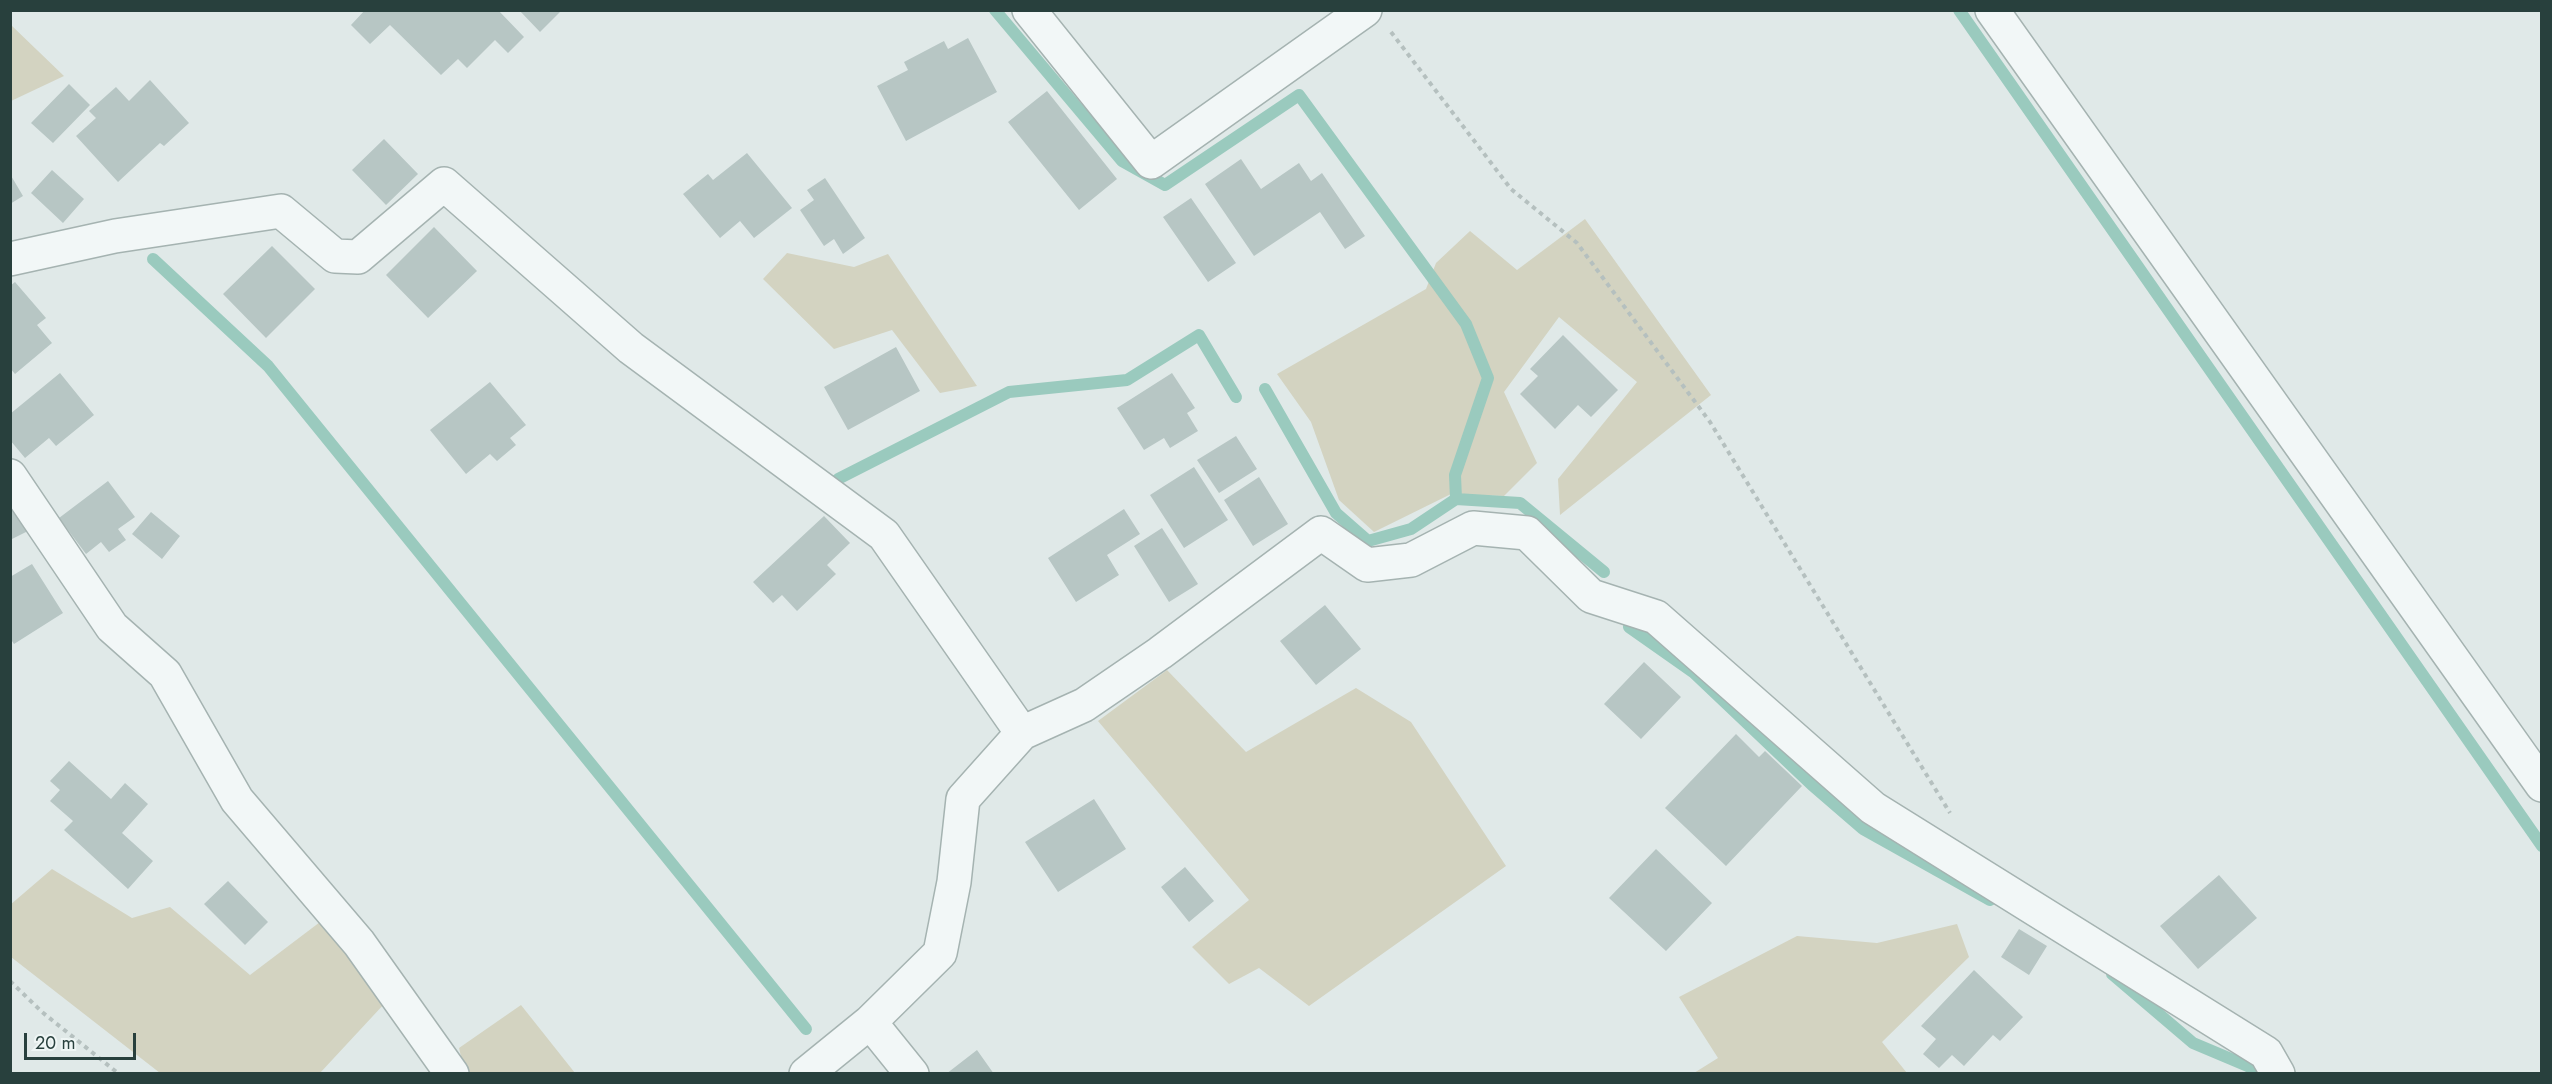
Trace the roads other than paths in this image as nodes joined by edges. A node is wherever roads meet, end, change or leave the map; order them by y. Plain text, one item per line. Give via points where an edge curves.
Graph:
1 (1029, 10) edge
2 (1992, 10) edge
3 (1377, 20) edge
4 (10, 259) edge
5 (10, 476) edge
6 (1022, 733) junction
7 (2541, 785) edge
8 (870, 1022) junction
9 (452, 1074) edge
10 (806, 1074) edge
11 (912, 1074) edge
12 (2278, 1074) edge

1 - 3 street via 1151,162
2 - 7 street
4 - 6 street via 115,236 281,211 335,256 358,257 444,184 631,348 884,535
5 - 9 street via 112,627 165,674 237,800 359,943
6 - 8 street via 963,799 954,882 940,953
6 - 12 street via 1084,705 1321,533 1367,565 1410,560 1473,528 1527,533 1591,596 1656,617 1873,808 2266,1053
8 - 10 street
8 - 11 street

